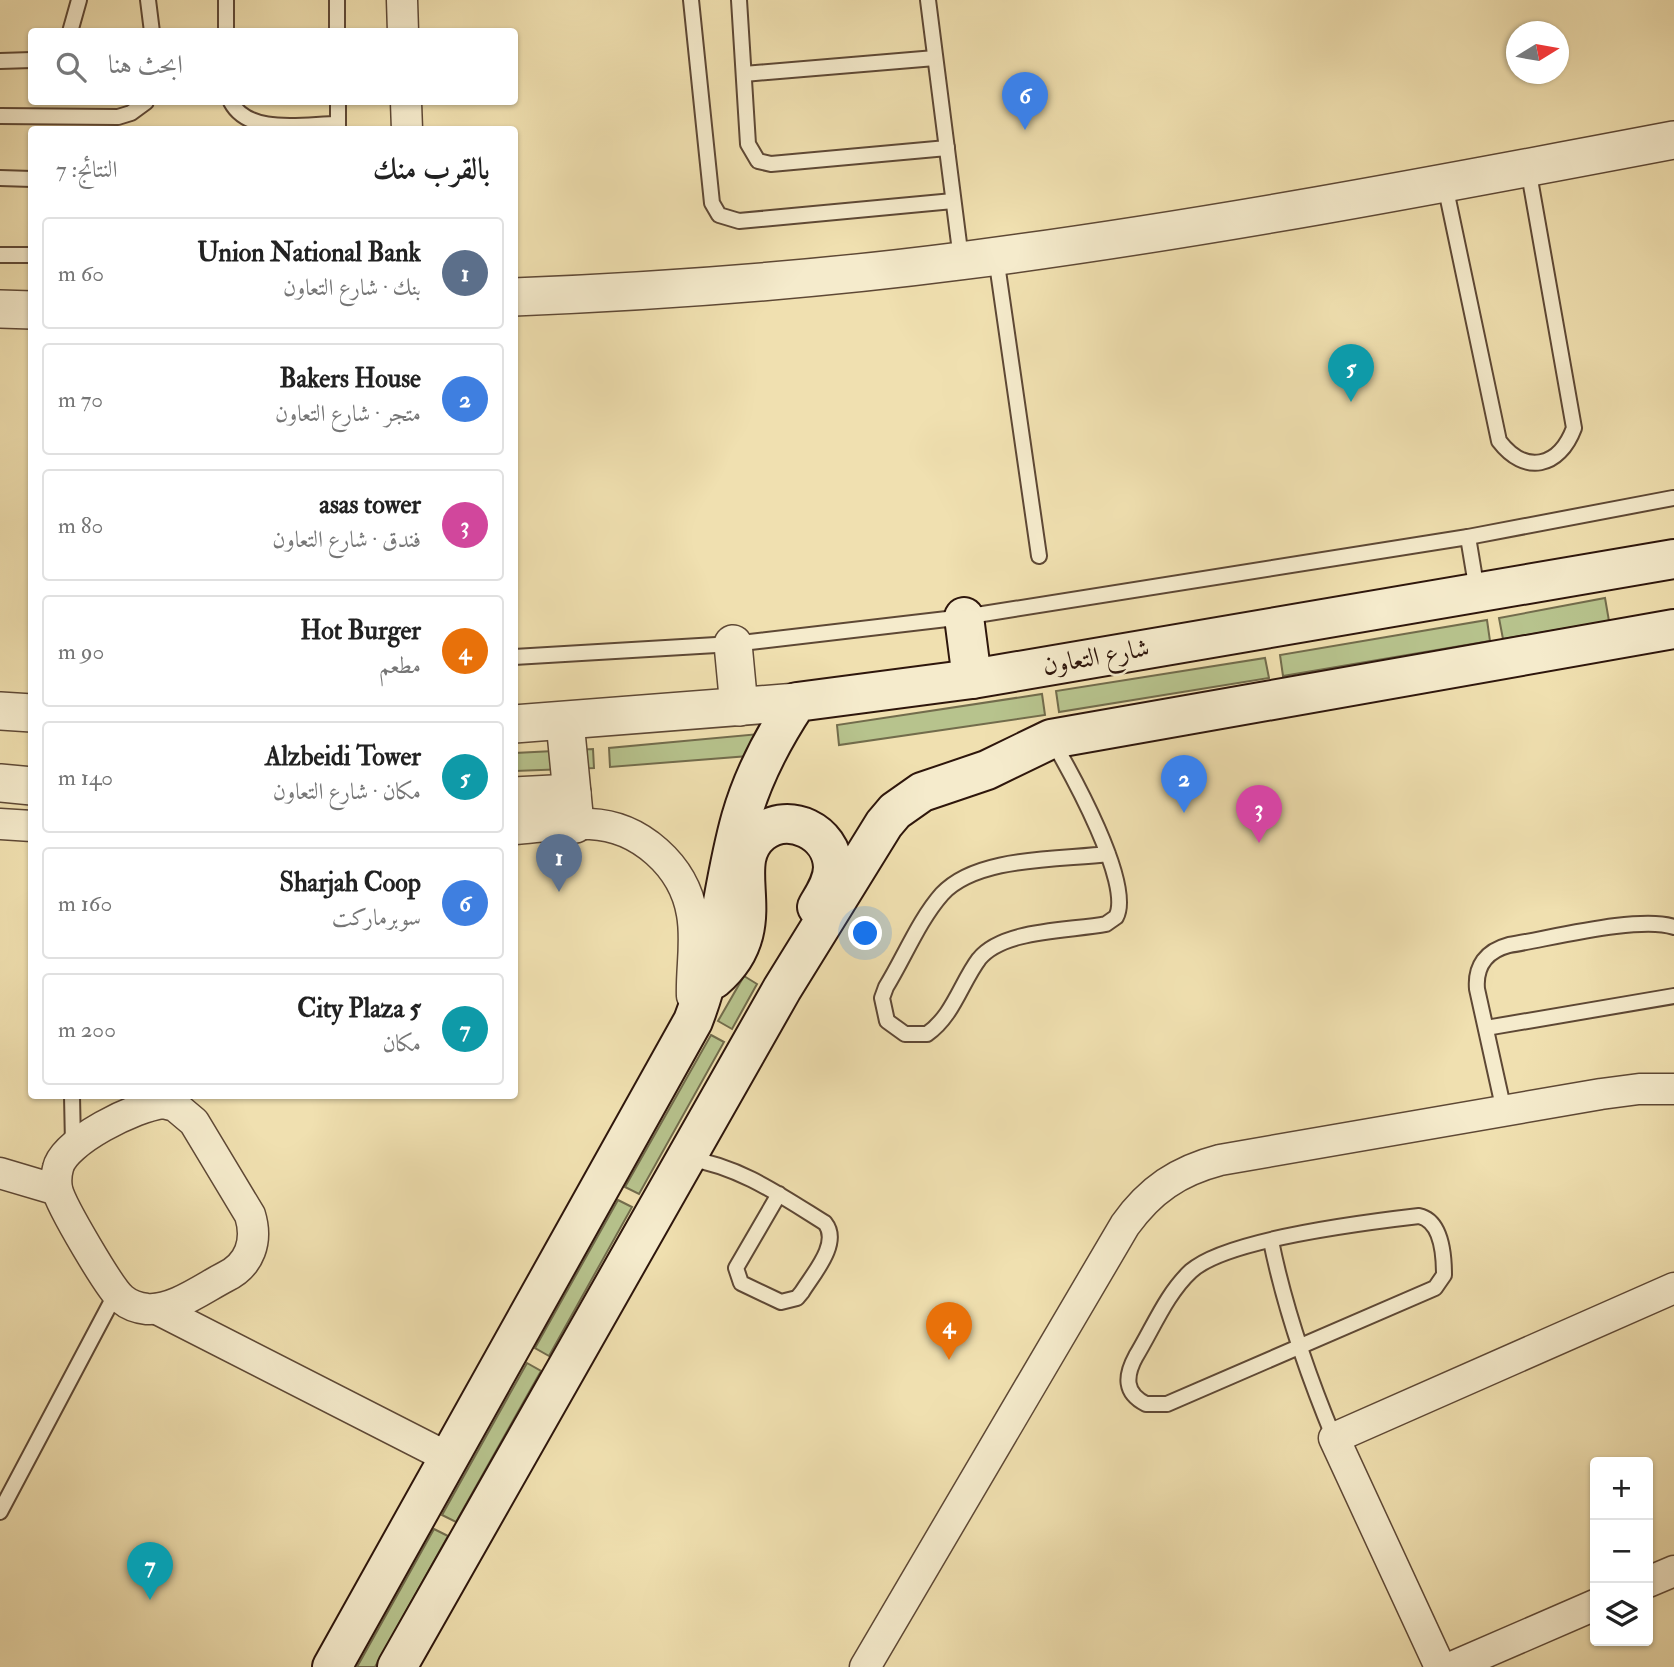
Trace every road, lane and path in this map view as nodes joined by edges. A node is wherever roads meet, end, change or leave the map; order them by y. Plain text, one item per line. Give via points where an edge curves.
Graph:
1 (79, 0) edge
2 (148, 0) edge
3 (226, 0) edge
4 (337, 0) edge
5 (402, 0) edge
6 (691, 0) edge
7 (739, 0) edge
8 (928, 0) edge
9 (71, 28) edge
10 (152, 28) edge
11 (226, 28) edge
12 (337, 28) edge
13 (403, 28) edge
14 (936, 58) junction
15 (28, 60) edge
16 (0, 61) edge
17 (744, 74) junction
18 (142, 105) edge
19 (232, 105) edge
20 (338, 105) edge
21 (406, 105) edge
22 (0, 116) edge
23 (318, 126) edge
24 (338, 126) edge
25 (407, 126) edge
26 (1674, 140) edge
27 (947, 148) junction
28 (1528, 168) junction
29 (0, 178) edge
30 (28, 179) edge
31 (1445, 183) junction
32 (953, 201) junction
33 (0, 255) edge
34 (28, 255) edge
35 (978, 258) junction
36 (518, 297) edge
37 (0, 309) edge
38 (28, 310) edge
39 (1673, 498) edge
40 (1468, 537) junction
41 (1039, 556) dead end
42 (1674, 559) edge
43 (1477, 593) junction
44 (964, 617) junction
45 (1674, 629) edge
46 (1629, 637) junction
47 (733, 644) junction
48 (1674, 647) edge
49 (518, 657) edge
50 (972, 679) junction
51 (797, 702) junction
52 (739, 707) junction
53 (0, 711) edge
54 (28, 713) edge
55 (565, 722) junction
56 (518, 724) edge
57 (1051, 739) junction
58 (0, 783) edge
59 (28, 786) edge
60 (518, 797) edge
61 (574, 808) junction
62 (0, 824) edge
63 (28, 826) edge
64 (518, 828) edge
65 (1108, 854) junction
66 (1674, 927) edge
67 (782, 989) junction
68 (1674, 996) edge
69 (699, 1004) junction
70 (1486, 1028) junction
71 (1674, 1089) edge
72 (72, 1099) edge
73 (1504, 1111) junction
74 (73, 1144) junction
75 (686, 1158) junction
76 (0, 1172) edge
77 (57, 1190) junction
78 (779, 1194) junction
79 (1271, 1241) junction
80 (1674, 1288) edge
81 (116, 1293) junction
82 (157, 1309) junction
83 (1298, 1347) junction
84 (1334, 1438) junction
85 (449, 1458) junction
86 (0, 1512) edge
87 (1674, 1571) edge
88 (1653, 1580) edge
89 (1590, 1607) edge
90 (332, 1667) edge
91 (397, 1667) edge
92 (865, 1667) edge
93 (1440, 1667) edge
94 (1452, 1667) edge

1 - 9 lane
2 - 10 lane
3 - 11 lane
4 - 12 lane
5 - 13 street
6 - 32 lane via 712,203 719,215 739,221
7 - 17 lane
8 - 14 lane
14 - 17 lane
14 - 27 lane
15 - 16 lane
17 - 27 lane via 749,150 764,164
18 - 22 lane via 118,117
19 - 23 lane via 256,123
20 - 24 lane
21 - 25 street
26 - 28 street
27 - 32 lane
28 - 31 street
28 - 31 lane via 1574,428 1557,456 1541,463 1524,462 1509,454 1499,441
29 - 30 lane
31 - 35 street
32 - 35 lane
33 - 34 lane
35 - 36 street via 688,287
35 - 41 lane
37 - 38 street
39 - 40 lane
40 - 43 lane
40 - 44 lane
42 - 43 main road, شارع التعاون
43 - 50 main road, شارع التعاون
44 - 47 lane
44 - 50 main road
45 - 46 main road
46 - 48 main road
46 - 57 main road
47 - 49 lane
47 - 52 street
50 - 51 main road, شارع التعاون
51 - 52 street, شارع التعاون
51 - 69 main road via 766,752 741,817
52 - 55 street, شارع التعاون
53 - 54 street
55 - 56 street, شارع التعاون
55 - 61 street
57 - 65 lane
57 - 67 main road via 987,770 922,792 895,811
58 - 59 street
60 - 61 street
61 - 64 street
61 - 69 street via 592,824 627,833 657,851 679,879 694,930
62 - 63 street
65 - 65 lane via 1120,906 1112,920 1014,938 995,946 979,960 944,1018 927,1034 905,1034 887,1020 886,987 940,897 958,881 992,867
66 - 70 lane via 1640,924 1500,947 1483,960 1476,979
67 - 69 main road via 833,867 825,842 815,833 789,824 761,833 752,844 744,871 749,905 743,943
67 - 75 main road
68 - 70 lane
69 - 85 main road
70 - 73 lane
71 - 73 street via 1639,1089
72 - 74 lane
73 - 92 street via 1220,1160 1197,1166 1156,1189 1125,1225
74 - 77 street via 58,1165
74 - 82 street via 150,1105 175,1106 194,1122 250,1215 253,1242 241,1267
75 - 78 lane via 725,1166
75 - 91 main road
76 - 77 street
77 - 81 street
78 - 78 lane via 825,1223 831,1238 802,1292 781,1302 741,1283 736,1268
79 - 83 lane
79 - 83 lane via 1419,1216 1431,1221 1438,1232 1444,1275 1435,1289
79 - 83 lane via 1222,1252 1181,1280 1130,1366 1127,1382 1137,1400 1167,1404
80 - 84 street
81 - 82 street via 134,1307
81 - 86 lane
82 - 85 street
83 - 84 lane
84 - 93 street
85 - 90 main road
87 - 88 street
89 - 94 street

